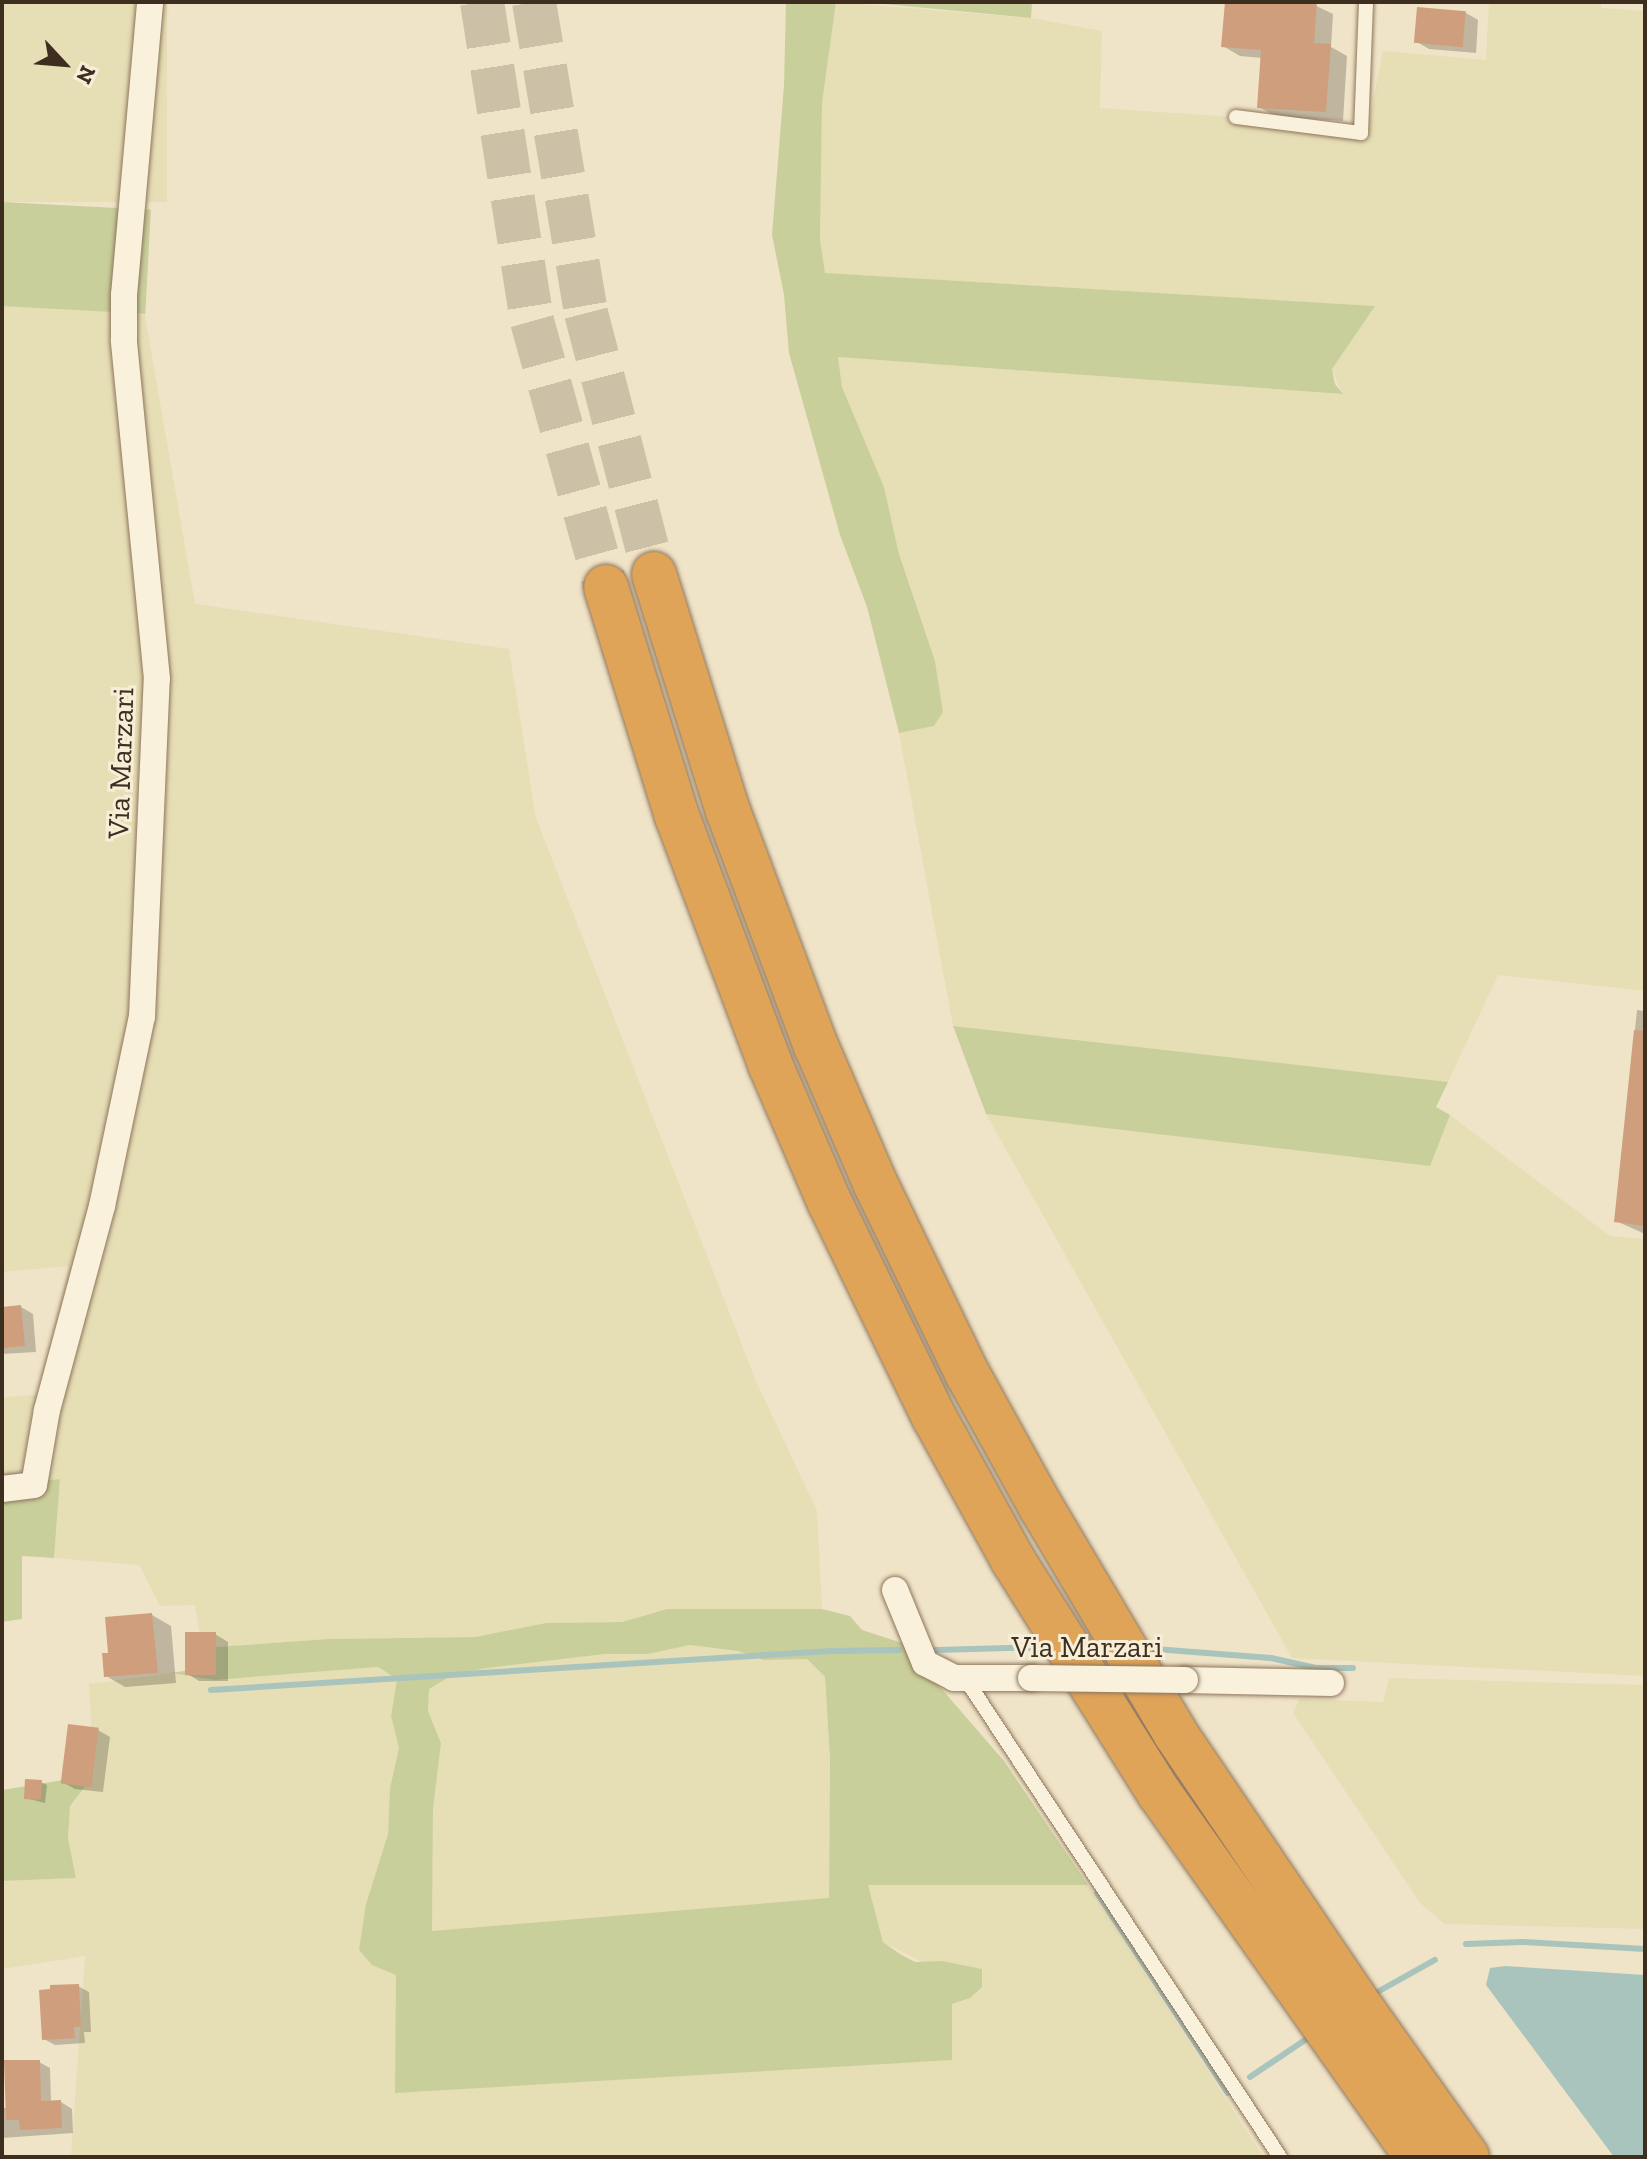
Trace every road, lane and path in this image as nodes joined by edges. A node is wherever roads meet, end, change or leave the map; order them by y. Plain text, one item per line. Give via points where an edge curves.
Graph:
1 (150, 2) edge
2 (1366, 2) edge
3 (1236, 117) dead end
4 (654, 574) tunnel mouth
5 (606, 587) tunnel mouth
6 (2, 1489) edge
7 (895, 1590) dead end
8 (965, 1678) junction
9 (1331, 1683) dead end
10 (1280, 2157) edge
11 (1417, 2157) edge
12 (1467, 2157) edge

1 - 6 street, Via Marzari via 124,295 157,679 142,1017 102,1206 47,1410 34,1485
2 - 3 lane via 1361,133
4 - 12 highway via 728,811 810,1033 968,1375 1175,1733
5 - 11 highway via 677,816 770,1064 830,1203 934,1417 1013,1560 1160,1794
7 - 8 street, Via Marzari via 925,1663
8 - 9 street, Via Marzari, bridge
8 - 10 lane

